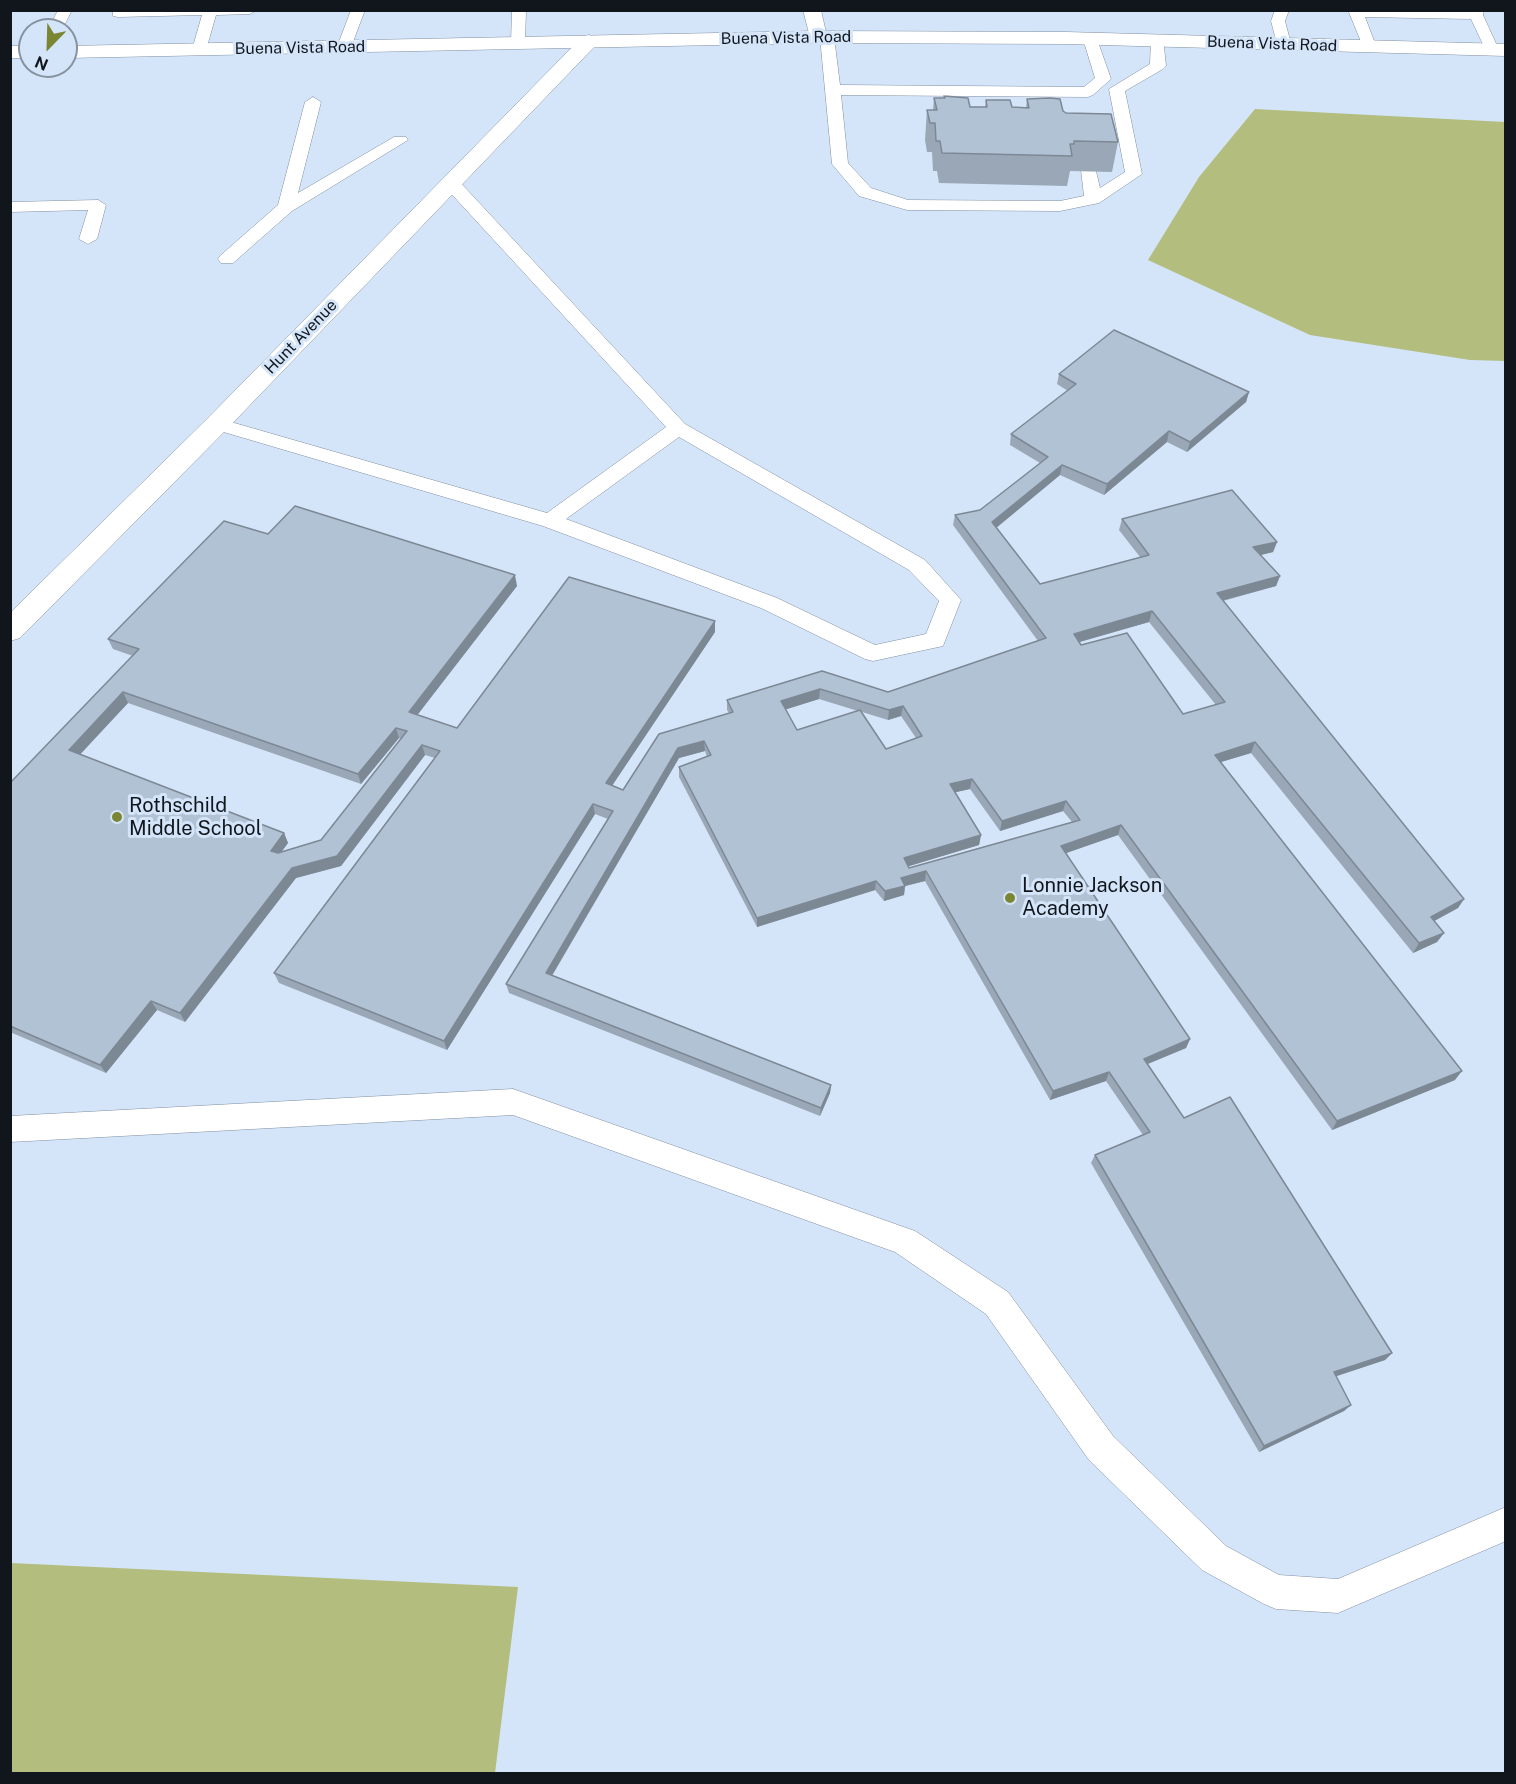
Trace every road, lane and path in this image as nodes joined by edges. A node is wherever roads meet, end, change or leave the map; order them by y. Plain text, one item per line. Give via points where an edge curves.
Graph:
1 (250, 10) edge
2 (358, 10) edge
3 (519, 10) edge
4 (812, 10) edge
5 (1282, 10) edge
6 (210, 12) edge
7 (1356, 12) edge
8 (1425, 12) edge
9 (118, 13) dead end
10 (1477, 13) edge
11 (823, 37) junction
12 (1090, 39) junction
13 (1158, 40) junction
14 (589, 41) junction
15 (518, 43) junction
16 (1284, 44) junction
17 (1369, 46) junction
18 (344, 47) junction
19 (199, 50) junction
20 (1499, 50) edge
21 (78, 52) edge
22 (833, 90) junction
23 (313, 102) dead end
24 (400, 140) dead end
25 (1089, 170) edge
26 (451, 183) junction
27 (1093, 199) junction
28 (10, 207) edge
29 (286, 207) junction
30 (88, 239) dead end
31 (227, 259) dead end
32 (217, 424) junction
33 (678, 428) junction
34 (550, 521) junction
35 (10, 631) edge
36 (10, 1129) edge
37 (1506, 1524) edge

1 - 6 lane
2 - 18 lane
3 - 15 lane
4 - 11 main road
5 - 16 lane via 1278,21
6 - 9 lane
6 - 19 lane
7 - 8 lane
7 - 17 lane
8 - 10 lane
10 - 20 lane
11 - 12 main road, Buena Vista Road
11 - 14 main road, Buena Vista Road
11 - 22 lane
12 - 13 main road, Buena Vista Road
12 - 22 lane via 1103,79 1090,100
13 - 16 main road, Buena Vista Road
13 - 27 lane via 1158,66 1117,89 1134,174
14 - 15 main road, Buena Vista Road
14 - 26 main road, Hunt Avenue
15 - 18 main road, Buena Vista Road
16 - 17 main road, Buena Vista Road
17 - 20 main road, Buena Vista Road
18 - 19 main road, Buena Vista Road
19 - 21 main road, Buena Vista Road
22 - 27 lane via 840,164 865,192 907,205 1060,206
23 - 29 lane
24 - 29 lane
25 - 27 lane
26 - 32 main road, Hunt Avenue
26 - 33 lane
28 - 30 lane via 98,205
29 - 31 lane
32 - 34 lane
32 - 35 main road, Hunt Avenue
33 - 34 lane
33 - 34 lane via 917,565 950,600 936,640 873,653 769,603
36 - 37 lane via 513,1102 904,1241 997,1303 1101,1448 1214,1558 1276,1592 1338,1596

